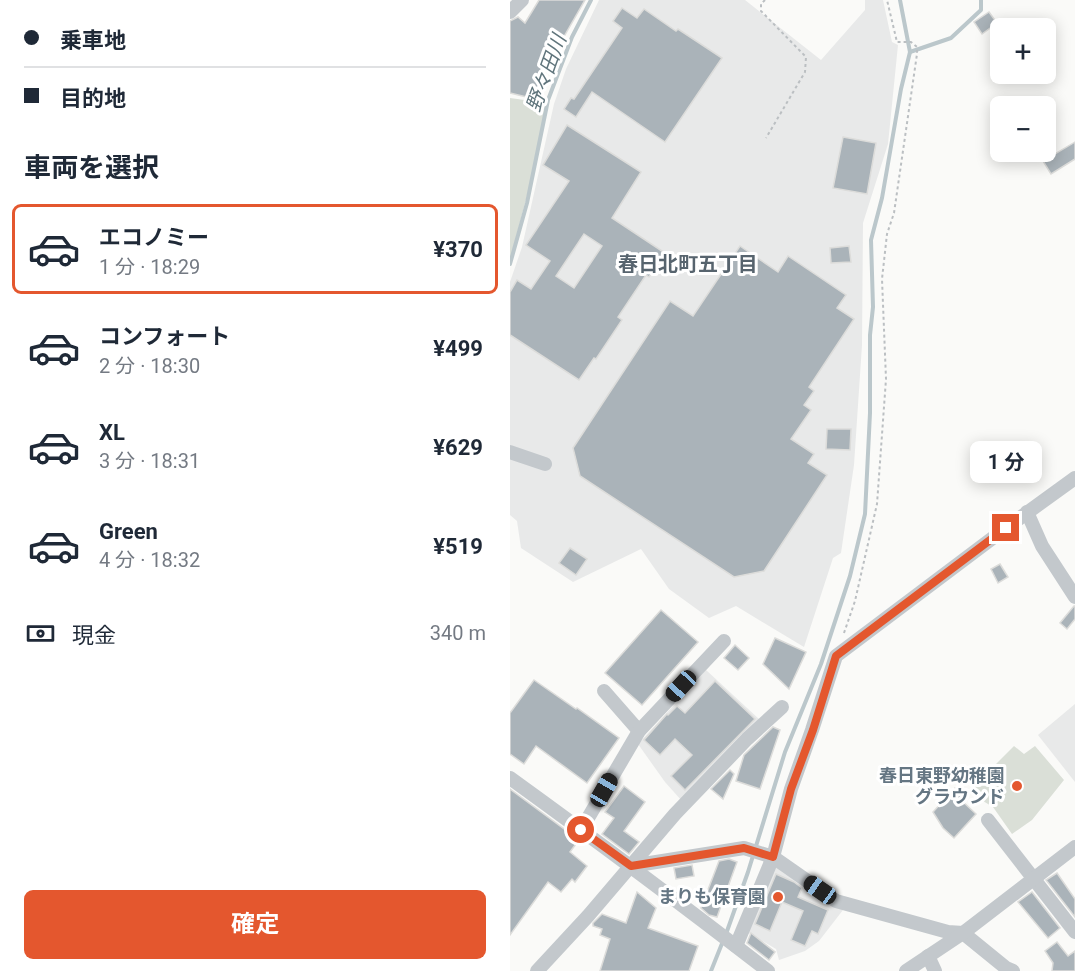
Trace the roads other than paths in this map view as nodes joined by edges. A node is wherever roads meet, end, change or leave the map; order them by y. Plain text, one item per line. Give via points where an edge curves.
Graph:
1 (522, 0) edge
2 (510, 12) edge
3 (510, 452) edge
4 (545, 464) dead end
5 (1075, 478) edge
6 (1028, 512) junction
7 (1075, 597) edge
8 (724, 641) dead end
9 (604, 691) dead end
10 (782, 707) dead end
11 (639, 731) junction
12 (510, 778) edge
13 (988, 820) dead end
14 (581, 830) junction
15 (1075, 848) edge
16 (770, 856) junction
17 (1075, 859) edge
18 (1059, 860) junction
19 (631, 866) junction
20 (1034, 879) junction
21 (1075, 932) edge
22 (963, 933) junction
23 (734, 944) junction
24 (928, 956) junction
25 (537, 971) edge
26 (768, 971) edge
27 (906, 971) edge
28 (935, 971) edge
29 (1013, 971) edge

1 - 2 street
3 - 4 street
5 - 6 street
6 - 7 street via 1042,546
6 - 16 street via 836,656
8 - 11 street
9 - 11 street
10 - 19 street via 675,814
11 - 14 street
12 - 14 street
13 - 20 street
14 - 19 street
15 - 18 street
16 - 19 street via 744,848
16 - 22 street via 836,901
16 - 23 street
17 - 18 street
18 - 20 street
19 - 23 street
19 - 25 street
20 - 21 street
20 - 22 street
22 - 24 street
22 - 29 street
23 - 26 street
24 - 27 street
24 - 28 street

